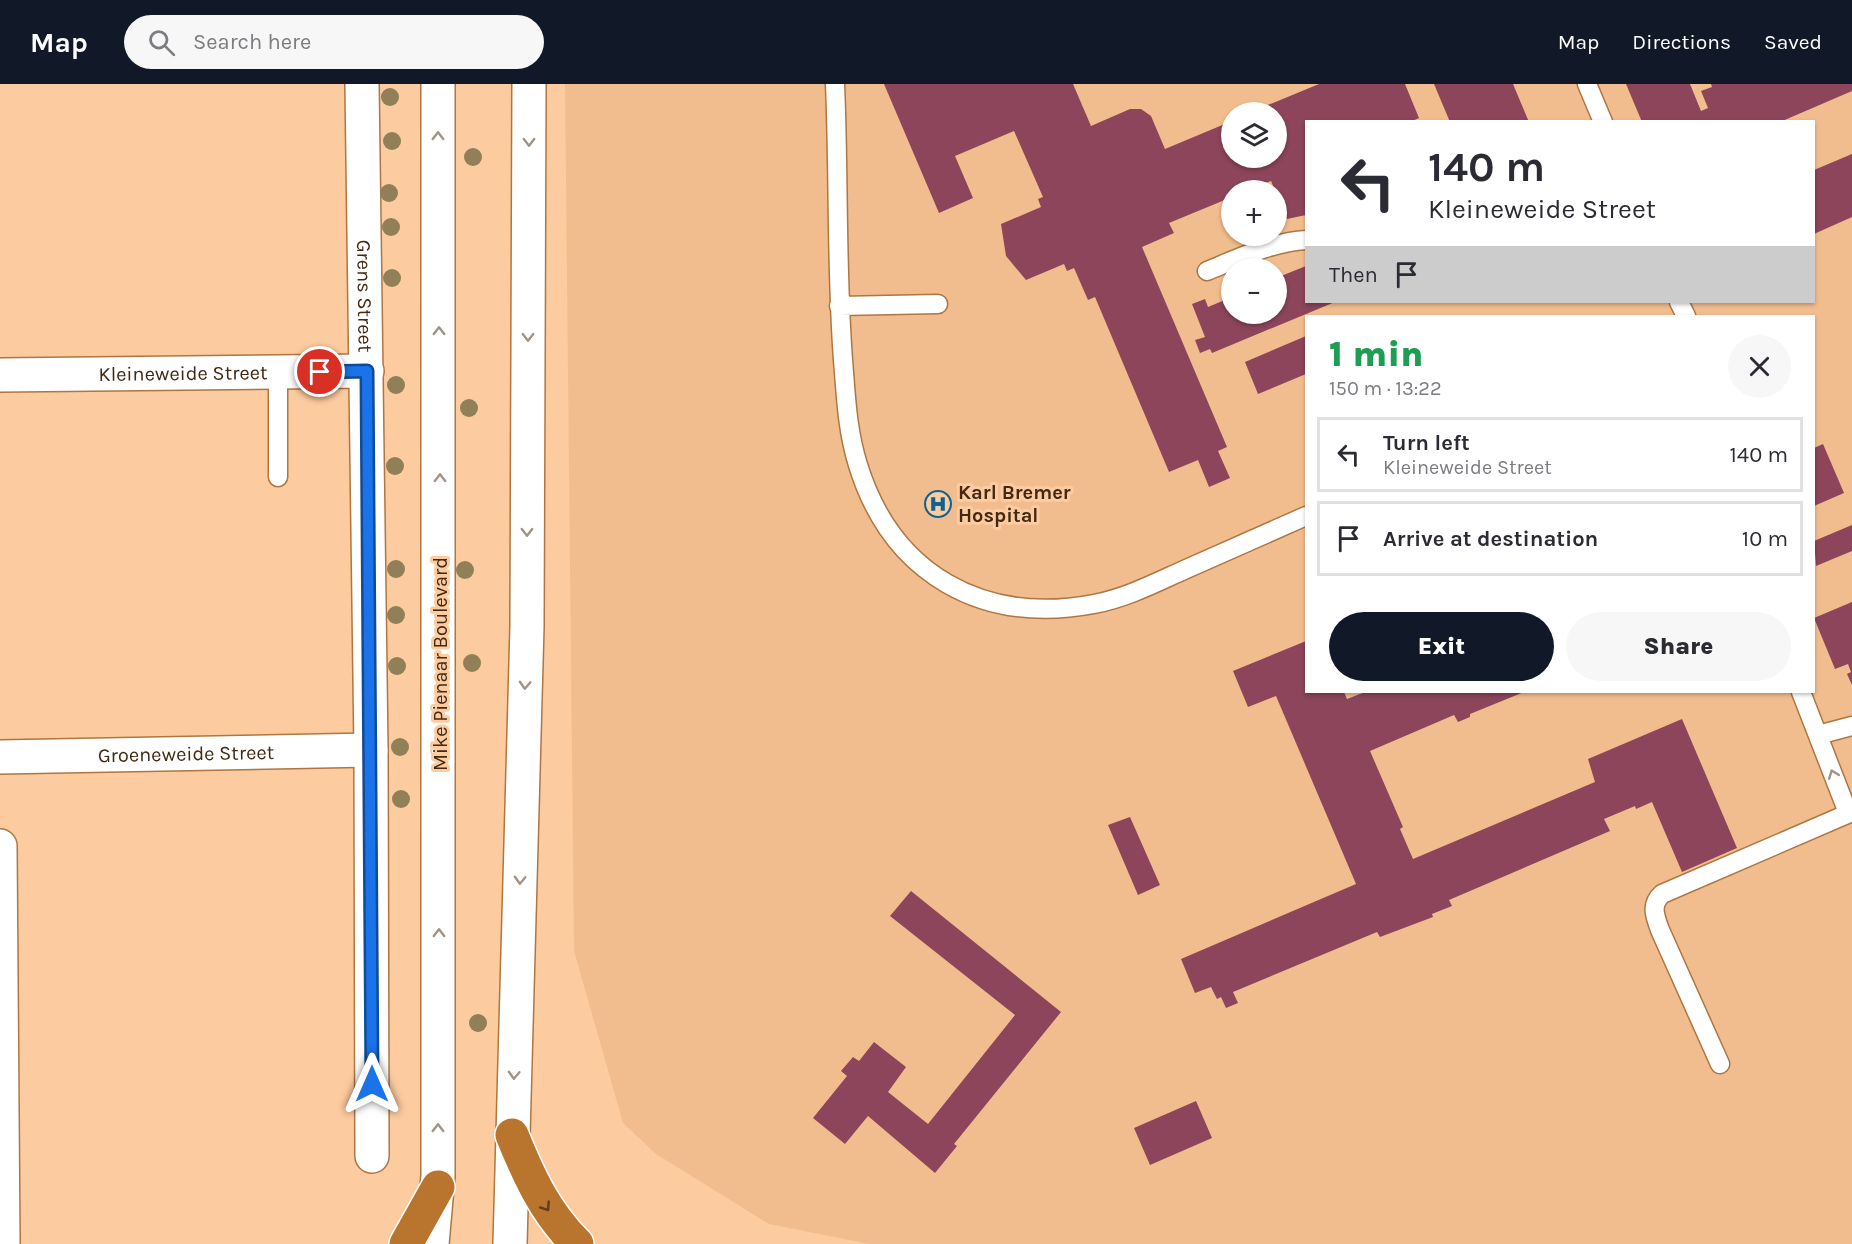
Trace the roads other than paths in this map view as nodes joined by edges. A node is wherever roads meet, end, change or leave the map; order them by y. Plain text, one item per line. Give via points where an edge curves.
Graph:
1 (362, 84) edge
2 (438, 84) edge
3 (529, 84) edge
4 (835, 84) edge
5 (1587, 84) edge
6 (1602, 120) edge
7 (1305, 240) edge
8 (1207, 271) dead end
9 (938, 304) dead end
10 (839, 306) junction
11 (367, 371) junction
12 (278, 372) junction
13 (0, 375) edge
14 (278, 477) dead end
15 (1305, 516) edge
16 (1801, 693) edge
17 (1852, 726) edge
18 (1818, 735) junction
19 (371, 750) junction
20 (0, 757) edge
21 (1850, 812) edge
22 (0, 846) edge
23 (1720, 1064) dead end
24 (512, 1135) junction
25 (372, 1156) dead end
26 (438, 1186) junction
27 (3, 1244) edge
28 (406, 1244) edge
29 (432, 1244) edge
30 (510, 1244) edge
31 (578, 1244) edge

1 - 11 main road, Grens Street
26 -> 2 main road, Mike Pienaar Boulevard
3 -> 24 main road via 527,626
4 - 10 lane
5 - 6 lane
7 - 8 lane via 1254,251
9 - 10 lane
10 - 15 lane via 846,410 858,466 869,493 918,566 972,597 1001,606 1032,609 1095,604 1125,596
11 - 12 main road, Kleineweide Street
11 - 19 main road, Grens Street
12 - 13 main road, Kleineweide Street
12 - 14 lane
16 - 18 lane
17 - 18 lane
21 -> 18 lane
19 - 20 main road, Groeneweide Street
19 - 25 main road, Grens Street
21 - 23 lane via 1662,894 1655,903 1660,930
22 - 27 main road
24 - 30 main road
24 -> 31 highway via 539,1197 554,1220
26 - 28 highway
26 - 29 main road, Mike Pienaar Boulevard

